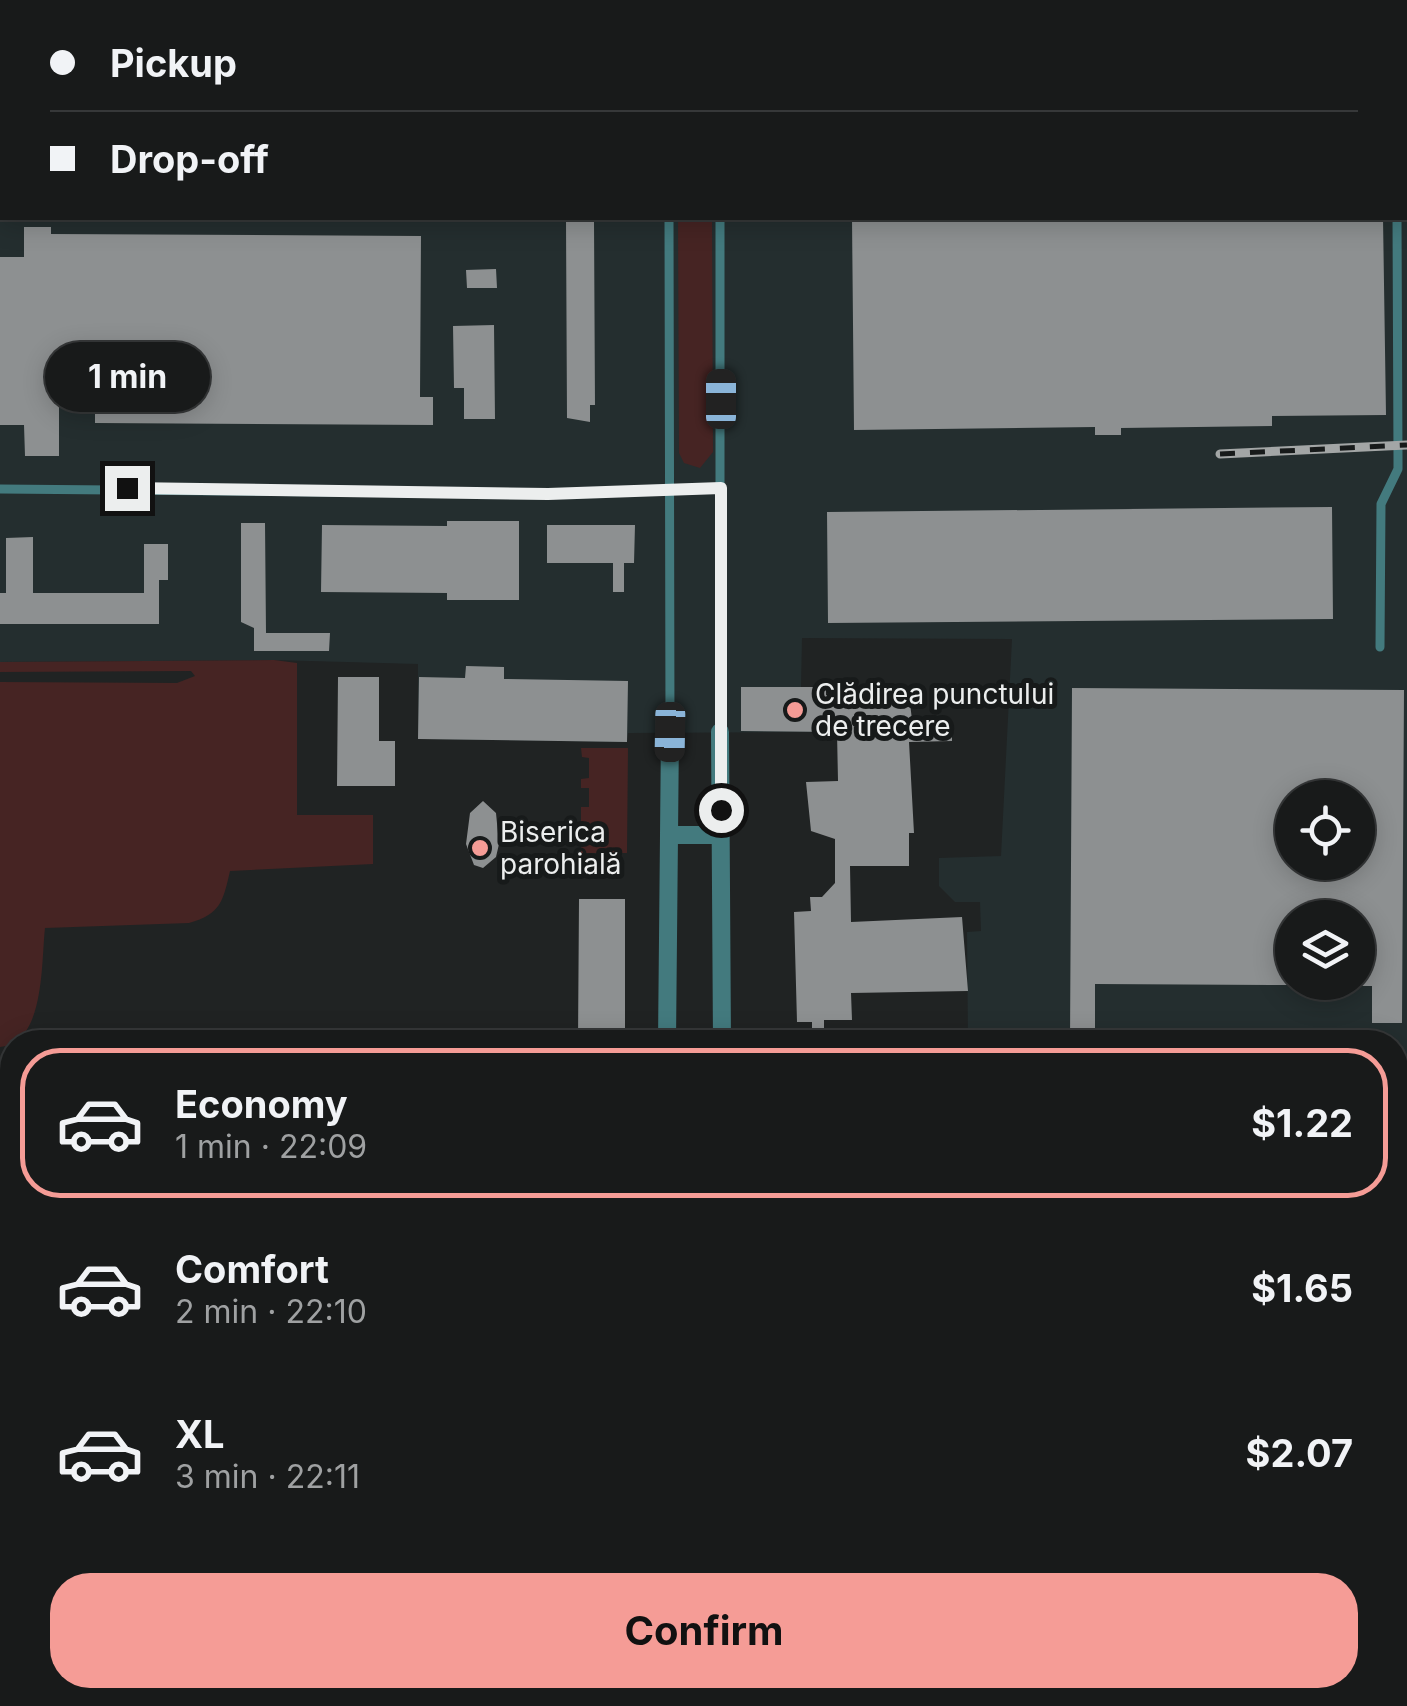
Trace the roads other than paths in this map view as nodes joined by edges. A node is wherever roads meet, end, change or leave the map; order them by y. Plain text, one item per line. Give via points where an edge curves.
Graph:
1 (669, 220) edge
2 (720, 220) edge
3 (1397, 220) edge
4 (1393, 480) junction
5 (1407, 481) edge
6 (721, 488) junction
7 (0, 489) edge
8 (670, 489) junction
9 (1380, 646) dead end
10 (670, 732) joint
11 (720, 732) joint
12 (669, 835) junction
13 (721, 835) junction
14 (667, 1030) edge
15 (722, 1030) edge

1 - 8 lane
2 - 6 lane
3 - 4 lane
4 - 5 lane
4 - 9 lane via 1381,504
6 - 8 lane
6 - 11 lane
7 - 8 lane
8 - 10 lane
10 - 12 street
11 - 13 street
12 - 13 street
12 - 14 street
13 - 15 street

